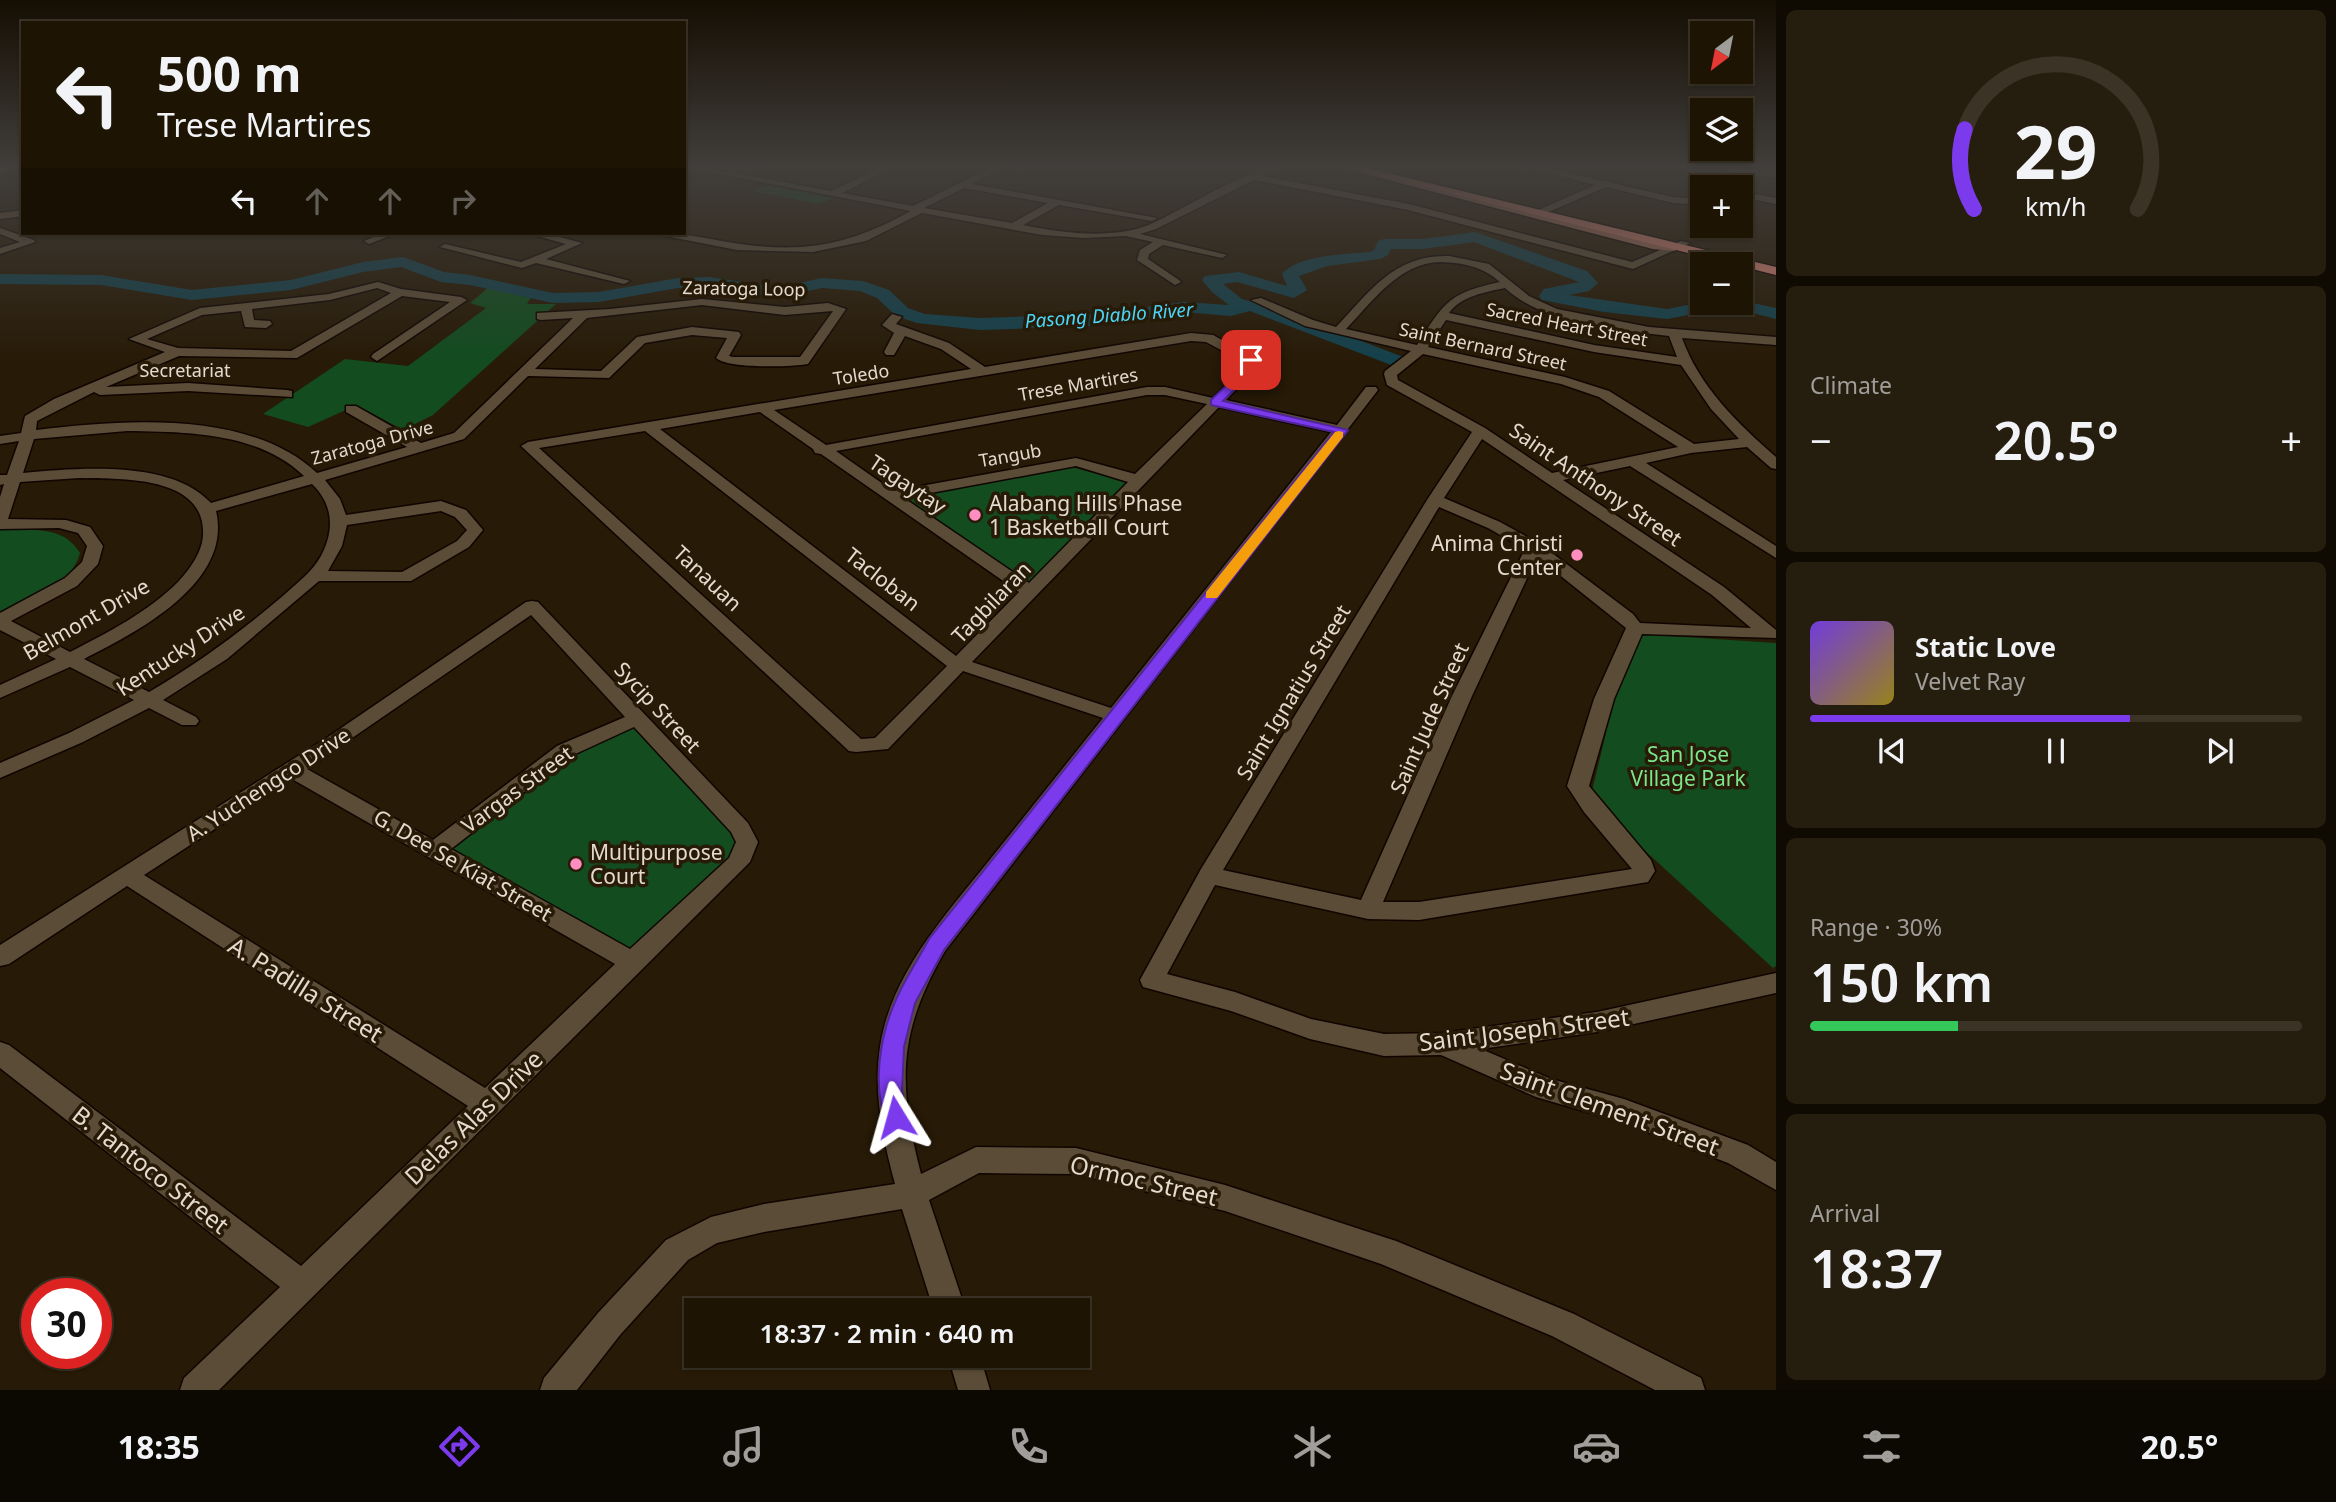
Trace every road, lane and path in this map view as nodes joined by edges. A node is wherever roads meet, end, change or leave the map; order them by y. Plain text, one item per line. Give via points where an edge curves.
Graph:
1 (5, 233) edge
2 (874, 233) edge
3 (1055, 233) edge
4 (1124, 233) junction
5 (1135, 233) edge
6 (1506, 233) edge
7 (1601, 233) edge
8 (1629, 233) edge
9 (386, 235) edge
10 (541, 235) edge
11 (674, 235) edge
12 (369, 241) dead end
13 (1161, 242) junction
14 (1679, 246) junction
15 (445, 247) dead end
16 (0, 251) edge
17 (1222, 255) dead end
18 (535, 260) junction
19 (1776, 269) edge
20 (624, 281) dead end
21 (1175, 282) dead end
22 (1508, 284) junction
23 (400, 292) junction
24 (1257, 300) dead end
25 (246, 307) junction
26 (584, 314) junction
27 (1441, 315) junction
28 (541, 316) dead end
29 (896, 317) dead end
30 (266, 324) dead end
31 (1338, 331) junction
32 (901, 332) junction
33 (1674, 333) junction
34 (1201, 337) joint
35 (1776, 341) edge
36 (1420, 350) junction
37 (177, 352) junction
38 (890, 352) dead end
39 (377, 357) dead end
40 (1687, 362) junction
41 (524, 372) junction
42 (983, 372) junction
43 (1382, 386) junction
44 (82, 392) junction
45 (287, 394) dead end
46 (1215, 402) junction
47 (763, 408) junction
48 (351, 409) dead end
49 (649, 427) junction
50 (1342, 430) junction
51 (1480, 431) junction
52 (28, 435) junction
53 (0, 440) edge
54 (1750, 442) junction
55 (528, 446) joint
56 (420, 448) junction
57 (1691, 449) junction
58 (820, 450) junction
59 (1633, 461) junction
60 (1776, 466) edge
61 (317, 477) junction
62 (1549, 478) junction
63 (6, 479) edge
64 (1138, 480) junction
65 (889, 496) junction
66 (1435, 500) junction
67 (208, 509) junction
68 (340, 521) junction
69 (0, 522) edge
70 (1534, 547) junction
71 (1776, 553) edge
72 (314, 576) junction
73 (1031, 592) junction
74 (532, 606) joint
75 (0, 622) edge
76 (1635, 628) junction
77 (1772, 635) edge
78 (69, 659) junction
79 (959, 665) junction
80 (0, 692) edge
81 (149, 700) junction
82 (1116, 716) junction
83 (639, 718) junction
84 (189, 721) dead end
85 (856, 746) joint
86 (293, 770) junction
87 (0, 771) edge
88 (747, 842) joint
89 (436, 849) junction
90 (126, 875) junction
91 (1209, 876) junction
92 (1368, 910) junction
93 (0, 957) edge
94 (632, 962) junction
95 (1152, 980) joint
96 (1776, 983) edge
97 (1442, 1044) junction
98 (0, 1053) edge
99 (486, 1103) junction
100 (1776, 1177) edge
101 (912, 1194) junction
102 (302, 1285) junction
103 (946, 1298) edge
104 (968, 1368) edge
105 (196, 1390) edge
106 (556, 1390) edge
107 (974, 1390) edge
108 (1689, 1390) edge

1 - 16 street via 30,242
2 - 11 street via 862,239 799,249 746,249
3 - 4 street
4 - 5 street
4 - 13 street
6 - 14 street via 1633,267
7 - 14 main road via 1653,246
8 - 14 highway
9 - 12 street
10 - 18 street via 577,243
13 - 17 street
13 - 21 street via 1144,252 1142,260
14 - 19 highway
15 - 18 street via 522,265
18 - 20 street
22 - 27 street via 1460,297
22 - 31 street via 1488,268 1424,259 1401,270
22 - 33 street via 1540,307 1608,324
23 - 25 street via 378,285 330,297
23 - 37 street via 293,355
23 - 39 street via 461,300
24 - 31 street, Saint Bernard Street
25 - 30 street via 249,324
25 - 37 street via 200,312 135,340
26 - 28 street, Zaratoga Loop
26 - 41 street, Zaratoga Drive
26 - 41 street, Zaratoga Loop via 702,302 785,311 841,309 804,361 732,361 722,358 735,335 692,331 641,340 604,375
27 - 36 street
27 - 40 street, Sacred Heart Street via 1580,347
29 - 32 street via 888,325
31 - 36 street, Saint Bernard Street
32 - 38 street
32 - 42 street via 946,344
33 - 35 street
33 - 40 street
34 - 42 street, Toledo
34 - 46 street, Tagbilaran via 1253,363
36 - 43 street
36 - 57 street, Saint Bernard Street via 1565,381 1604,394
37 - 44 street
40 - 54 street via 1712,402
41 - 56 street, Zaratoga Drive via 459,436
42 - 47 street, Toledo
43 - 50 street
43 - 51 street, Saint Anthony Street
44 - 45 street, Secretariat via 188,387
44 - 52 street via 30,419
46 - 50 street, Trese Martires
46 - 58 street, Trese Martires via 1147,391
46 - 64 street, Tagbilaran
47 - 49 street, Toledo
47 - 58 street, Tagaytay
48 - 56 street
49 - 55 street, Toledo
49 - 79 street, Tacloban
50 - 82 street
51 - 62 street, Saint Anthony Street
51 - 66 street, Saint Ignatius Street
52 - 53 street
52 - 61 street via 127,427 208,431 287,455
52 - 63 street
54 - 57 street
54 - 60 street
55 - 85 street, Tanauan
56 - 61 street, Zaratoga Drive
57 - 59 street
58 - 65 street, Tagaytay
59 - 62 street
59 - 71 street
61 - 67 street, Zaratoga Drive
61 - 68 street via 330,494
62 - 77 street, Saint Anthony Street via 1718,591
63 - 67 street via 93,473 136,476 171,484
63 - 69 street
64 - 65 street, Tangub via 1076,463
64 - 73 street, Tagbilaran
65 - 73 street, Tagaytay
66 - 70 street
66 - 91 street, Saint Ignatius Street
67 - 78 street, Belmont Drive via 212,531 205,558 176,593
68 - 72 street, Kentucky Drive via 333,547
68 - 72 street via 441,506 455,510 474,530 463,544 405,577
69 - 75 street via 60,523 84,530 95,546 90,564 71,582
70 - 76 street
70 - 92 street, Saint Jude Street via 1462,696
72 - 81 street, Kentucky Drive via 254,631
73 - 79 street, Tagbilaran
74 - 83 street, Sycip Street
74 - 86 street, A. Yuchengco Drive
75 - 78 street
76 - 77 street
76 - 92 street via 1604,699 1578,786 1643,866 1640,876 1419,911
78 - 80 street, Belmont Drive
78 - 81 street
79 - 82 street, Tacloban
79 - 85 street, Tagbilaran via 880,744
81 - 84 street
81 - 87 street, Kentucky Drive
82 - 101 street via 936,945 905,1003 893,1047 891,1091
83 - 88 street, Sycip Street via 740,828
83 - 89 street, Vargas Street via 564,751
86 - 89 street, G. Dee Se Kiat Street
86 - 90 street, A. Yuchengco Drive
88 - 94 street, Delas Alas Drive via 738,862
89 - 94 street, G. Dee Se Kiat Street
90 - 93 street, A. Yuchengco Drive
90 - 99 street, A. Padilla Street
91 - 92 street
91 - 95 street, Saint Ignatius Street
94 - 99 street, Delas Alas Drive
95 - 97 street, Saint Joseph Street via 1235,1002 1310,1029 1384,1045
96 - 97 street, Saint Joseph Street via 1598,1022
97 - 100 street, Saint Clement Street via 1546,1089 1624,1111 1738,1154
98 - 102 street, B. Tantoco Street
99 - 102 street, Delas Alas Drive
101 - 103 street
101 - 106 street, Ormoc Street via 711,1231 677,1250
101 - 108 street, Ormoc Street via 976,1160 1076,1161 1225,1198 1385,1251 1563,1325
102 - 105 street, Delas Alas Drive
104 - 107 street

